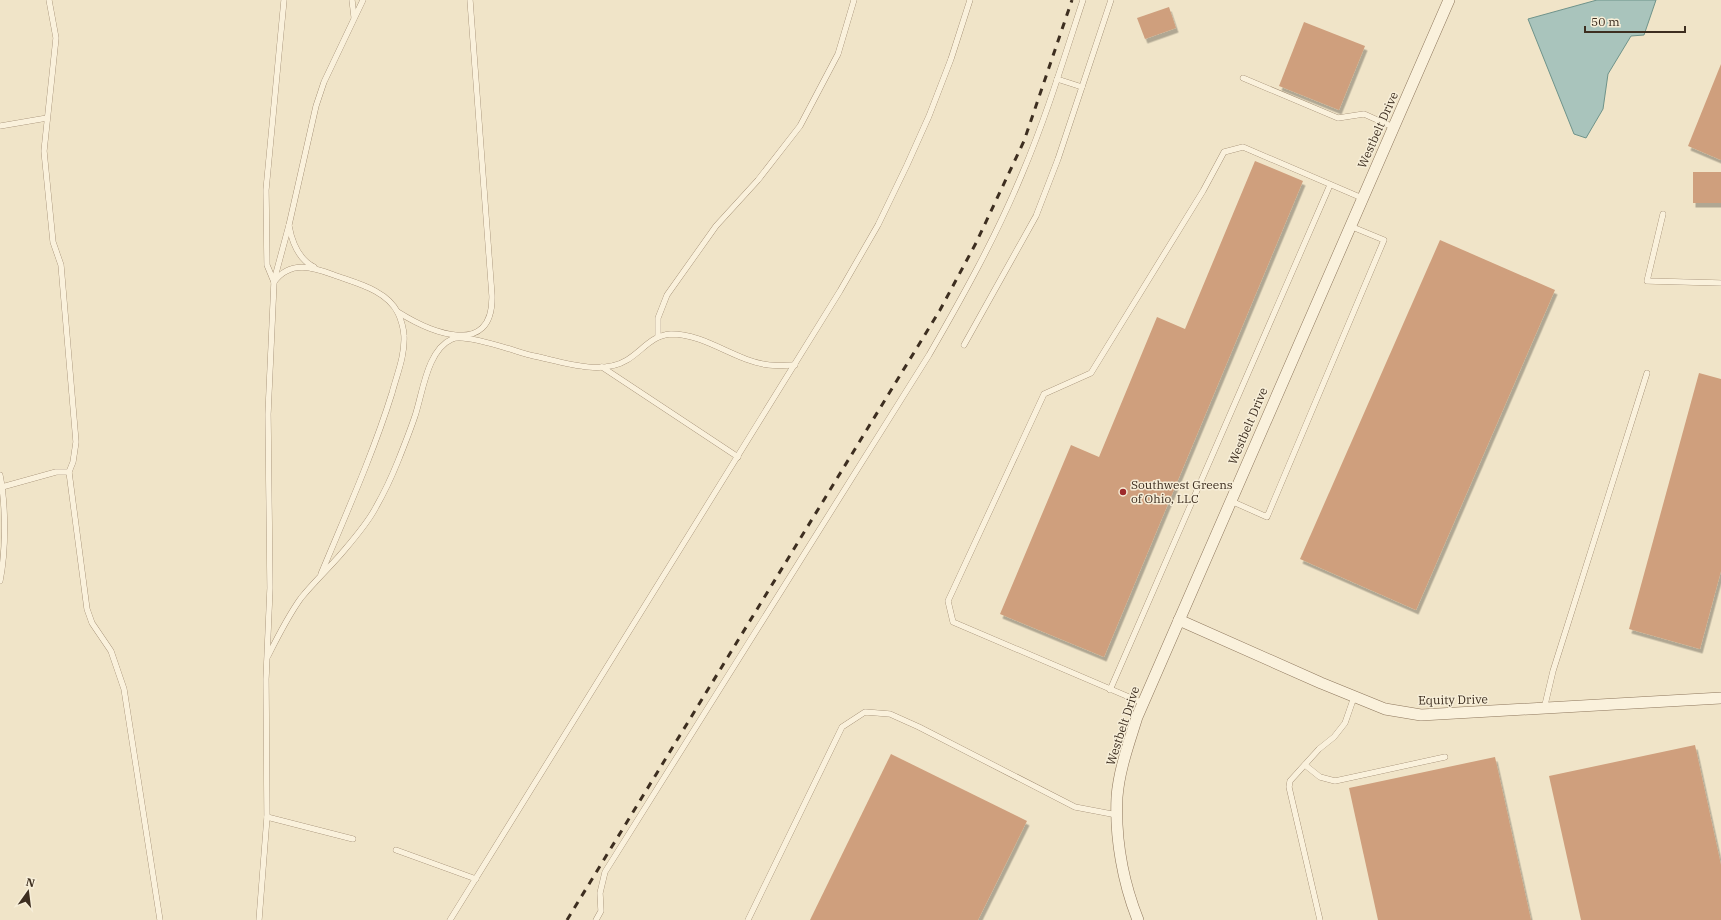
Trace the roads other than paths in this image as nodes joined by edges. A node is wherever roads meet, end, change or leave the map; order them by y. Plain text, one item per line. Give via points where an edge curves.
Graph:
1 (49, 0) edge
2 (284, 0) edge
3 (352, 0) edge
4 (363, 0) edge
5 (470, 0) edge
6 (854, 0) edge
7 (970, 0) edge
8 (1083, 0) edge
9 (1111, 0) edge
10 (1449, 0) edge
11 (354, 17) junction
12 (1243, 78) dead end
13 (1057, 79) junction
14 (1082, 87) junction
15 (47, 118) junction
16 (0, 126) edge
17 (1393, 127) junction
18 (1330, 185) junction
19 (1362, 198) junction
20 (1663, 214) dead end
21 (289, 224) junction
22 (1350, 226) junction
23 (325, 272) junction
24 (274, 282) junction
25 (1721, 283) edge
26 (398, 312) junction
27 (461, 336) junction
28 (658, 337) junction
29 (964, 345) dead end
30 (795, 365) junction
31 (602, 367) junction
32 (1647, 373) dead end
33 (738, 457) junction
34 (68, 472) junction
35 (0, 476) edge
36 (2, 487) junction
37 (1230, 501) junction
38 (320, 578) junction
39 (0, 581) edge
40 (1179, 620) junction
41 (267, 657) junction
42 (1110, 690) junction
43 (1354, 697) junction
44 (1721, 698) edge
45 (1143, 703) junction
46 (1544, 709) junction
47 (1445, 757) dead end
48 (1305, 765) junction
49 (1117, 815) junction
50 (267, 817) junction
51 (354, 840) dead end
52 (396, 850) dead end
53 (476, 879) junction
54 (160, 920) edge
55 (259, 920) edge
56 (450, 920) edge
57 (596, 920) edge
58 (748, 920) edge
59 (1138, 920) edge
60 (1320, 920) edge

1 - 15 lane via 56,38
2 - 24 lane via 266,190 267,265
3 - 11 lane
4 - 11 lane
5 - 27 lane via 492,306 487,322 482,327 469,335
6 - 28 lane via 838,54 800,126 758,180 716,226 667,295 658,318
7 - 30 lane via 929,116 901,178 878,225
8 - 13 lane
9 - 14 lane
10 - 17 street, Westbelt Drive
11 - 21 lane via 324,82 316,106
12 - 17 lane via 1338,118 1364,114
13 - 14 lane
13 - 57 lane via 1022,174 994,236 958,304 925,362 605,872 600,892 601,911
14 - 29 lane via 1036,216
15 - 16 lane
15 - 34 lane via 44,151 53,242 61,265 76,442 73,462
17 - 19 street, Westbelt Drive
18 - 19 lane
18 - 42 lane
18 - 42 lane via 1243,147 1224,152 1091,373 1044,394 948,601 953,622
19 - 22 street, Westbelt Drive
20 - 25 lane via 1647,281
21 - 23 lane via 294,245 303,258
21 - 24 lane
22 - 37 street, Westbelt Drive
22 - 37 lane via 1384,240 1267,517
23 - 24 lane via 308,267 291,268 279,274
23 - 26 lane via 384,296
24 - 41 lane via 268,414 270,588
26 - 27 lane via 429,328
26 - 38 lane via 404,335 402,360 382,426
27 - 31 lane via 553,360
27 - 38 lane via 445,342 436,352 428,370 415,417 376,508
28 - 30 lane via 669,334 682,335 750,360 769,365
28 - 31 lane via 627,360
30 - 33 lane
31 - 33 lane
32 - 46 lane
33 - 53 lane
34 - 36 lane via 56,472
34 - 54 lane via 87,609 92,623 111,651 124,689
35 - 36 lane
36 - 39 lane via 4,527
37 - 40 street, Westbelt Drive
38 - 41 lane via 301,598
40 - 43 street, Equity Drive
40 - 45 street, Westbelt Drive
41 - 50 lane
42 - 45 lane
43 - 46 street, Equity Drive via 1385,709 1421,715
43 - 48 lane via 1345,723
44 - 46 street, Equity Drive
45 - 49 street, Westbelt Drive via 1126,753 1117,797
47 - 48 lane via 1335,781 1320,777
48 - 60 lane via 1290,781 1289,787
49 - 58 lane via 1075,807 919,727 890,714 865,712 842,727
49 - 59 street, Westbelt Drive via 1121,867
50 - 51 lane
50 - 55 lane
52 - 53 lane
53 - 56 lane

